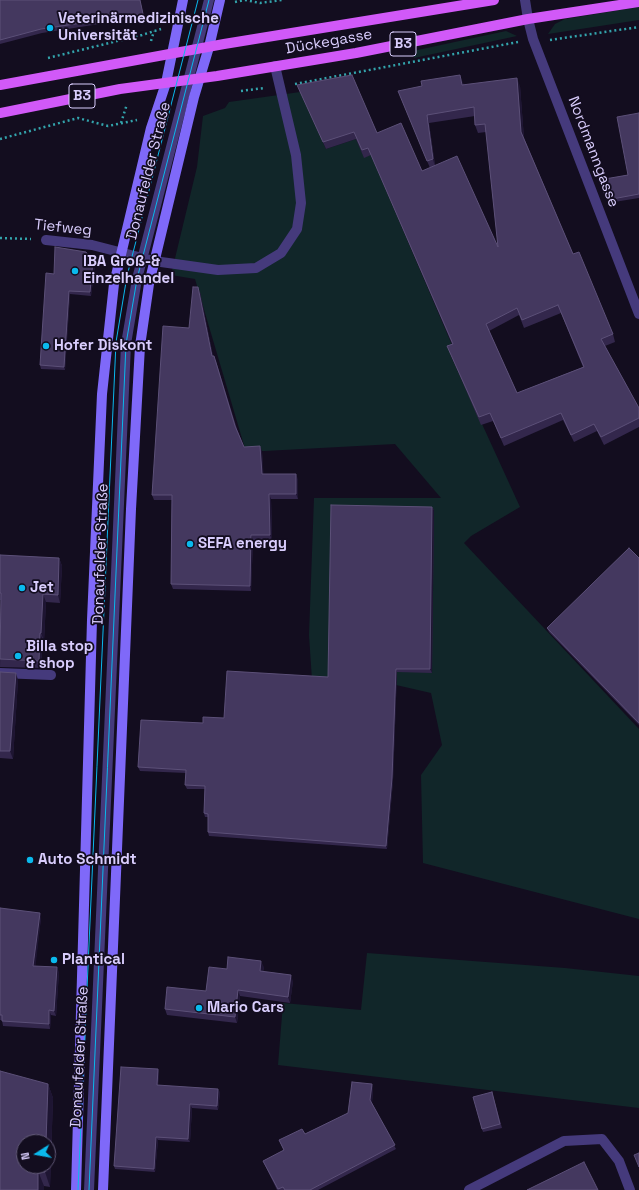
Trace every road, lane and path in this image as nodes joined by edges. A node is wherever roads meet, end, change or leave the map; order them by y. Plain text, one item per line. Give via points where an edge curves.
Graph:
1 (183, 0) edge
2 (208, 0) edge
3 (220, 0) edge
4 (245, 0) edge
5 (282, 0) edge
6 (494, 0) edge
7 (525, 0) edge
8 (639, 2) edge
9 (234, 3) dead end
10 (528, 19) junction
11 (639, 27) edge
12 (547, 40) dead end
13 (522, 41) dead end
14 (150, 42) dead end
15 (209, 47) junction
16 (196, 49) junction
17 (172, 54) junction
18 (45, 58) dead end
19 (275, 66) junction
20 (200, 78) junction
21 (188, 80) junction
22 (166, 83) junction
23 (0, 85) edge
24 (279, 87) junction
25 (240, 91) dead end
26 (0, 113) edge
27 (122, 120) dead end
28 (125, 123) dead end
29 (121, 124) junction
30 (0, 140) edge
31 (0, 238) edge
32 (46, 240) joint
33 (122, 253) junction
34 (142, 258) junction
35 (154, 261) junction
36 (639, 314) edge
37 (0, 673) edge
38 (51, 675) dead end
39 (76, 1190) edge
40 (89, 1190) edge
41 (103, 1190) edge
42 (469, 1190) edge
43 (630, 1190) edge

1 - 17 main road, Donaufelder Straße
2 - 16 street, Donaufelder Straße
3 - 15 main road, Donaufelder Straße
4 - 5 path via 260,3
4 - 9 path
6 - 15 main road, Dückegasse / B3
7 - 10 street, Nordmanngasse
8 - 10 main road, Dückegasse / B3
10 - 19 main road, Dückegasse / B3 via 356,53
10 - 36 street, Nordmanngasse via 533,39
11 - 12 path
13 - 24 path
14 - 18 path via 154,31
15 - 16 main road, B3
15 - 20 main road, Donaufelder Straße
16 - 17 main road, B3
16 - 21 street, Donaufelder Straße
17 - 22 main road, Donaufelder Straße
17 - 23 main road, B3
19 - 20 main road, Dückegasse / B3
19 - 24 street, Tiefweg
20 - 21 main road, Dückegasse / B3
20 - 35 main road, Donaufelder Straße
21 - 22 main road, Dückegasse / B3
21 - 34 street, Donaufelder Straße
22 - 26 main road, B3 via 120,89
22 - 33 main road, Donaufelder Straße via 151,128
24 - 25 path
24 - 35 street, Tiefweg via 296,155 301,202 297,229 281,253 256,268 218,270
27 - 29 path
28 - 29 path
29 - 30 path via 108,126 78,118
31 - 32 path, Tiefweg
32 - 33 street, Tiefweg
33 - 34 street, Tiefweg
33 - 39 main road, Donaufelder Straße via 114,284 102,394 91,651
34 - 35 street, Tiefweg
34 - 40 street, Donaufelder Straße via 126,344
35 - 41 main road, Donaufelder Straße via 140,346 131,501
37 - 38 street
42 - 43 street via 564,1141 602,1138 619,1161

